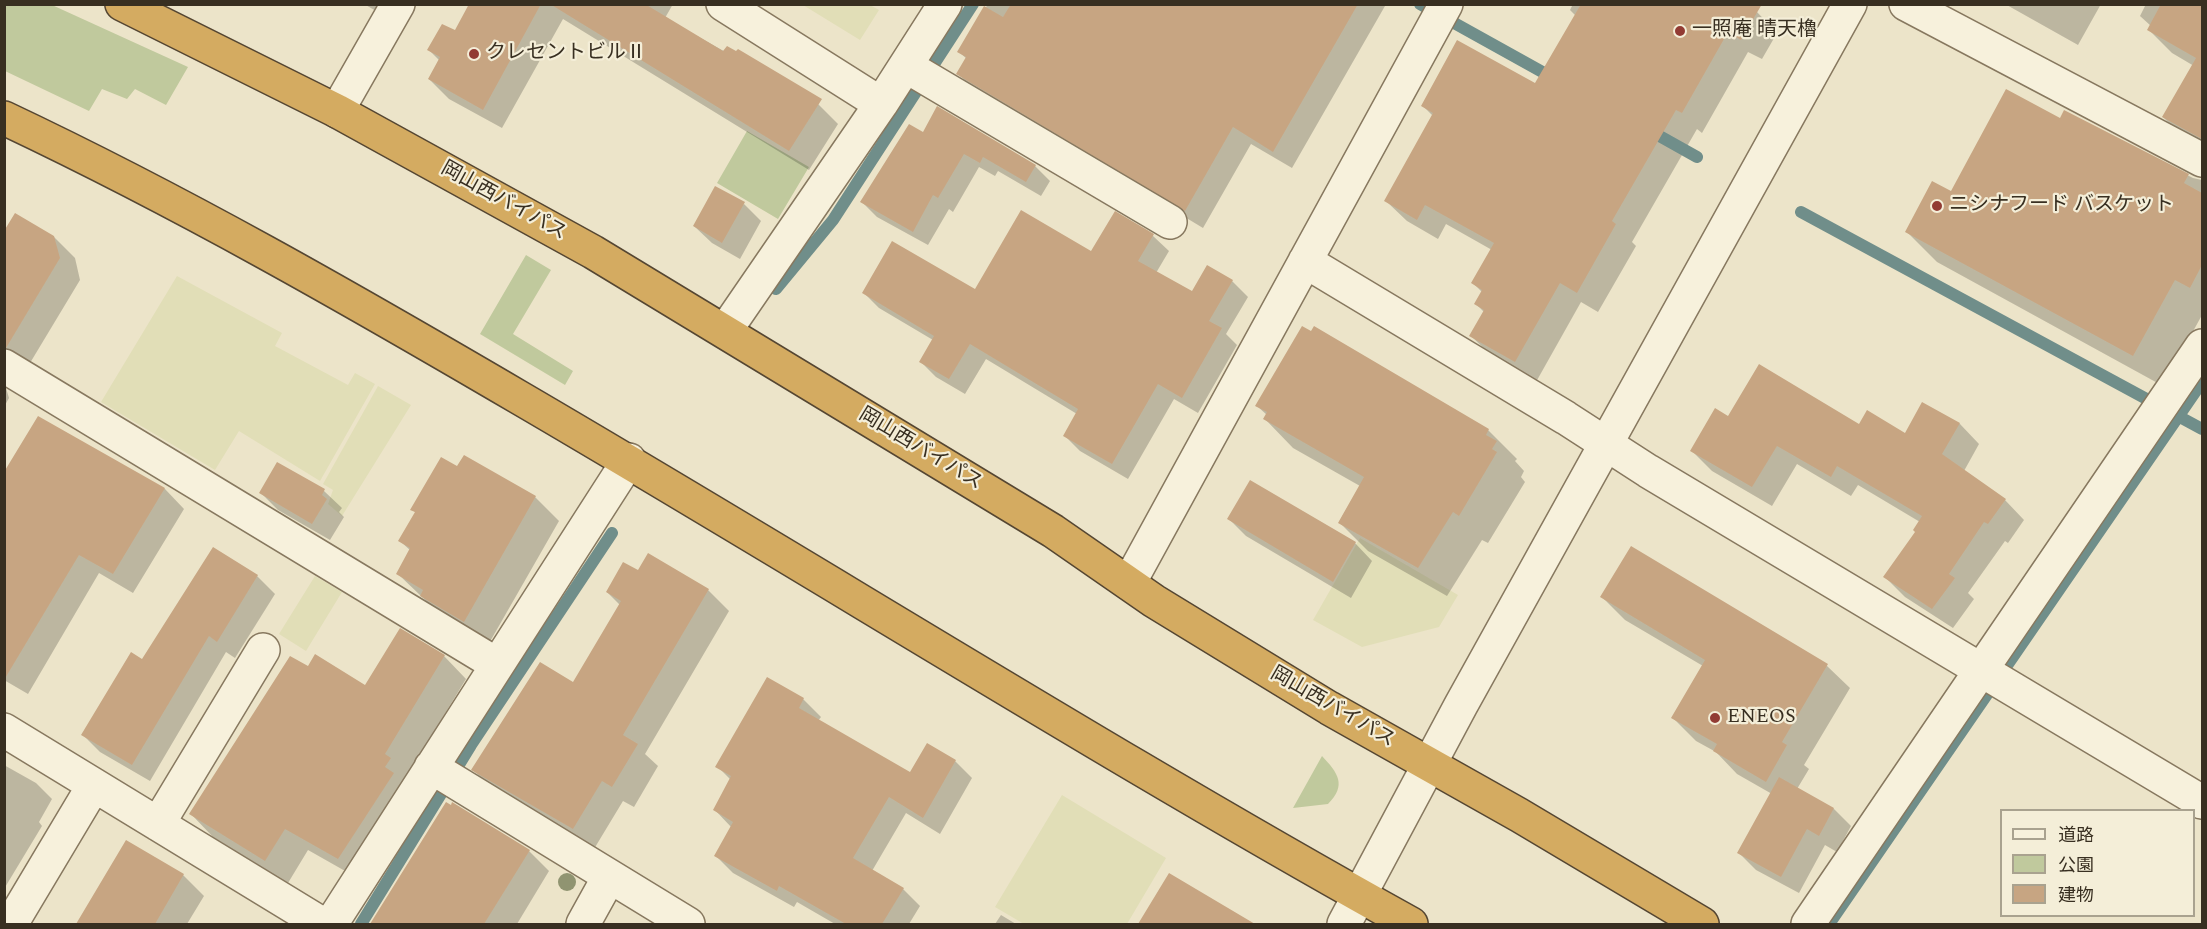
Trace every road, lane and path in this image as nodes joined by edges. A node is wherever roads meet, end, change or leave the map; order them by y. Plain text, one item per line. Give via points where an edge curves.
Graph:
1 (122, 4) edge
2 (398, 4) edge
3 (723, 4) edge
4 (945, 4) edge
5 (1850, 4) edge
6 (1906, 4) edge
7 (1442, 13) edge
8 (919, 74) junction
9 (881, 104) junction
10 (337, 111) junction
11 (4, 118) edge
12 (2202, 160) edge
13 (1170, 222) dead end
14 (1305, 261) junction
15 (725, 332) junction
16 (2202, 346) edge
17 (4, 366) edge
18 (1607, 446) junction
19 (629, 460) junction
20 (1129, 583) junction
21 (263, 650) dead end
22 (496, 664) junction
23 (1991, 677) junction
24 (4, 730) edge
25 (1429, 764) junction
26 (443, 774) junction
27 (94, 785) junction
28 (2202, 802) edge
29 (158, 824) junction
30 (609, 877) junction
31 (1359, 896) junction
32 (11, 924) edge
33 (322, 924) edge
34 (331, 924) edge
35 (583, 924) edge
36 (688, 924) edge
37 (1344, 924) edge
38 (1412, 924) edge
39 (1702, 924) edge
40 (1808, 924) edge

1 - 10 highway, 岡山西バイパス
2 - 10 street
3 - 9 street
4 - 8 street
5 - 18 street
6 - 12 street
7 - 14 street
8 - 9 street
8 - 13 street
9 - 15 street
10 - 15 highway, 岡山西バイパス via 593,252
11 - 19 highway via 180,204 316,278
14 - 18 street
14 - 20 street
15 - 20 highway, 岡山西バイパス via 1053,531
16 - 23 street
17 - 22 street
18 - 23 street
18 - 25 street
19 - 22 street
19 - 31 highway via 1254,837
20 - 25 highway, 岡山西バイパス via 1329,708
21 - 29 street
22 - 26 street
23 - 28 street
23 - 40 street
24 - 27 street
25 - 31 street
25 - 39 highway, 岡山西バイパス
26 - 30 street
26 - 34 street
27 - 29 street
27 - 32 street
29 - 33 street
30 - 35 street
30 - 36 street
31 - 37 street
31 - 38 highway

